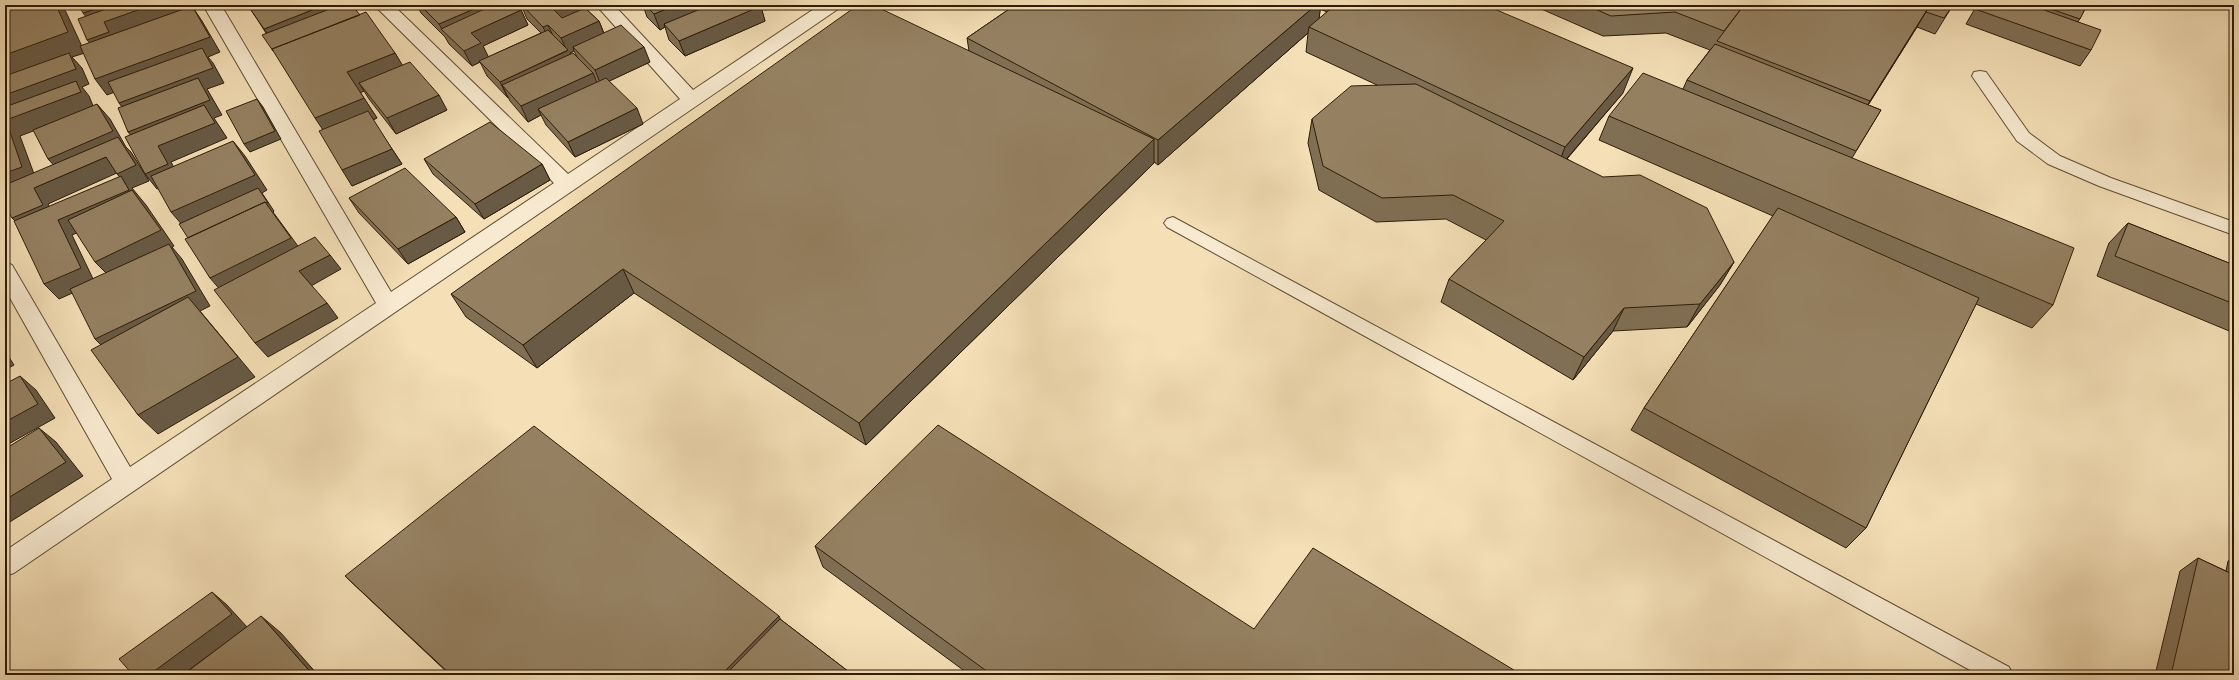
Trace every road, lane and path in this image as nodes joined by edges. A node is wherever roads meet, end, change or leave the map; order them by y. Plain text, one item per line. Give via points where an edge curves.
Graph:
1 (212, 5) edge
2 (383, 5) edge
3 (604, 5) edge
4 (832, 5) edge
5 (1980, 76) dead end
6 (691, 99) junction
7 (567, 184) junction
8 (1173, 223) dead end
9 (2234, 229) edge
10 (5, 270) edge
11 (388, 305) junction
12 (127, 484) junction
13 (5, 565) edge
14 (2001, 675) edge

1 - 11 street
2 - 7 street
3 - 6 street
4 - 6 street
5 - 9 lane via 2023,137 2054,160 2105,182
6 - 7 street
7 - 11 street
8 - 14 lane
10 - 12 street
11 - 12 street
12 - 13 street

